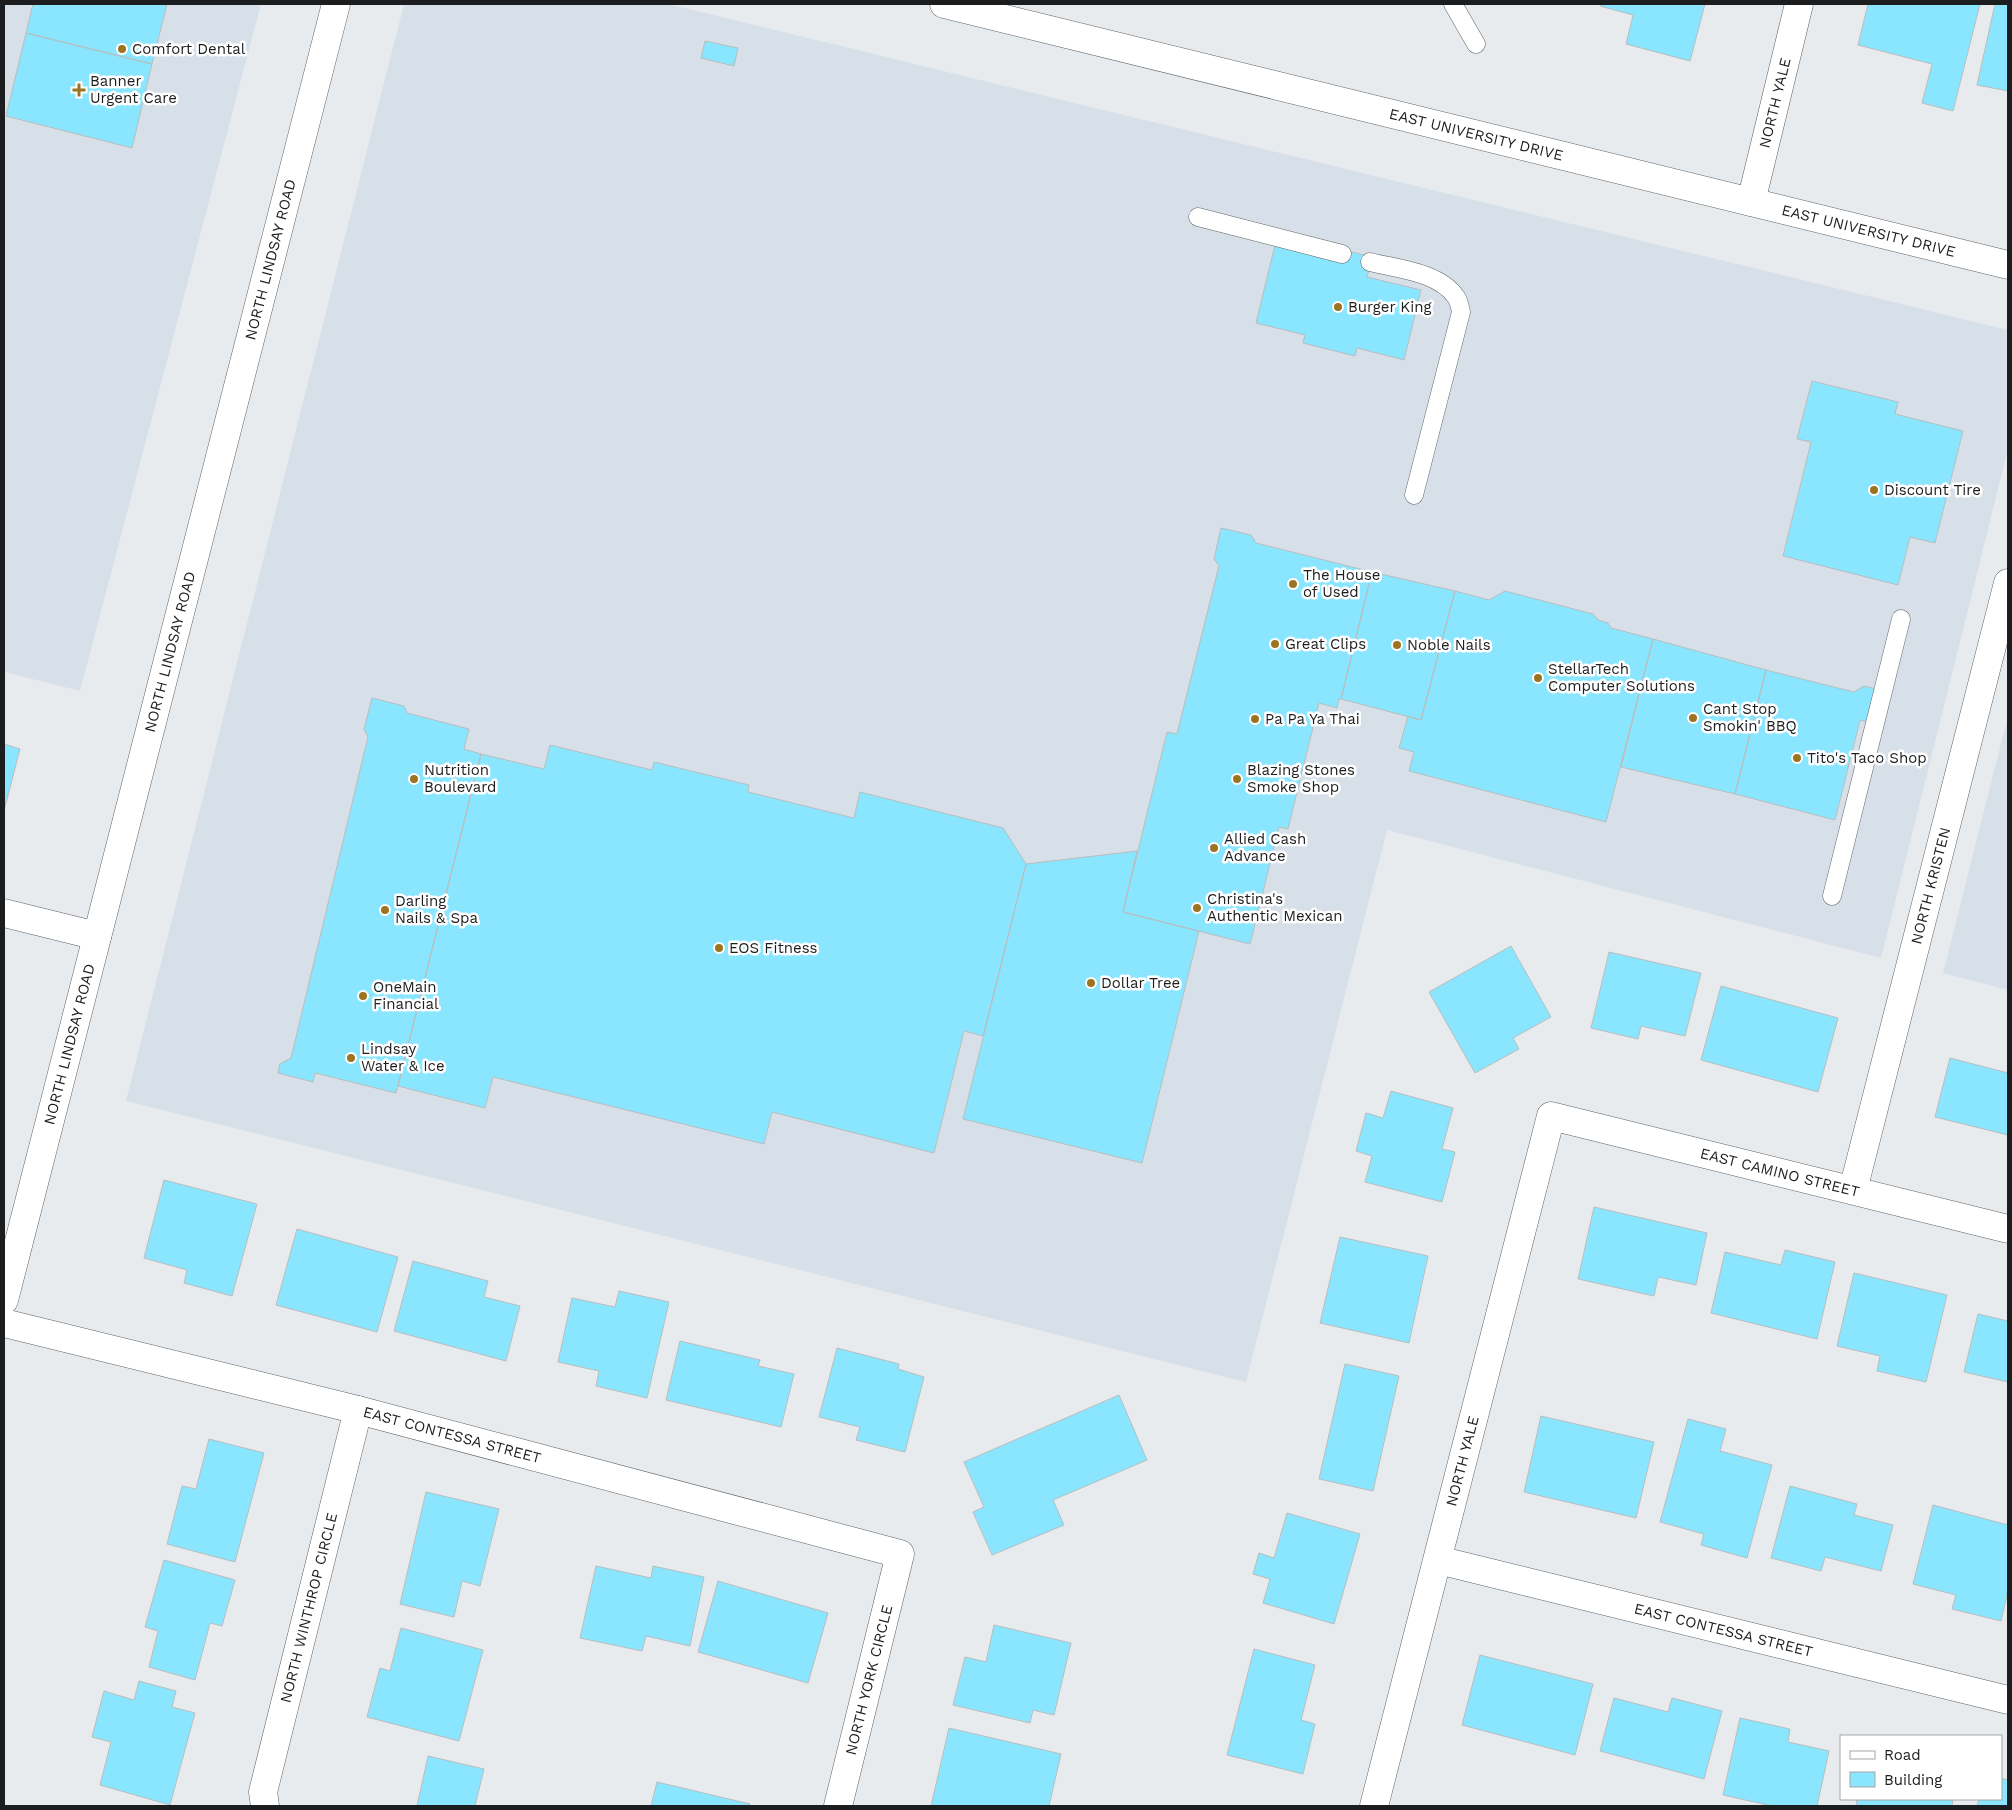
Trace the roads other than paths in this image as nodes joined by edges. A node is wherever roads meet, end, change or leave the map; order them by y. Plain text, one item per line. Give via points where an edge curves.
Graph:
1 (336, 4) edge
2 (944, 4) edge
3 (1453, 4) edge
4 (1800, 4) edge
5 (1476, 44) dead end
6 (1751, 202) junction
7 (1198, 217) dead end
8 (1342, 254) dead end
9 (1370, 262) dead end
10 (2008, 265) edge
11 (1414, 495) dead end
12 (2008, 583) edge
13 (1900, 619) dead end
14 (1832, 896) dead end
15 (4, 913) edge
16 (97, 936) junction
17 (1551, 1116) joint
18 (1853, 1190) junction
19 (2008, 1229) edge
20 (4, 1300) edge
21 (4, 1323) edge
22 (358, 1410) junction
23 (900, 1554) joint
24 (1438, 1560) junction
25 (2008, 1700) edge
26 (265, 1806) edge
27 (838, 1806) edge
28 (1374, 1806) edge

1 - 16 street, NORTH LINDSAY ROAD
2 - 6 street, EAST UNIVERSITY DRIVE
3 - 5 lane
4 - 6 street, NORTH YALE
6 - 10 street, EAST UNIVERSITY DRIVE
7 - 8 lane
9 - 11 lane via 1427,276 1442,284 1457,298 1462,312
12 - 18 street, NORTH KRISTEN
13 - 14 lane
15 - 16 street
16 - 20 street, NORTH LINDSAY ROAD
17 - 18 street, EAST CAMINO STREET
17 - 24 street, NORTH YALE
18 - 19 street, EAST CAMINO STREET
21 - 22 street, EAST CONTESSA STREET
22 - 23 street, EAST CONTESSA STREET
22 - 26 street, NORTH WINTHROP CIRCLE via 263,1792
23 - 27 street, NORTH YORK CIRCLE
24 - 25 street, EAST CONTESSA STREET
24 - 28 street, NORTH YALE

